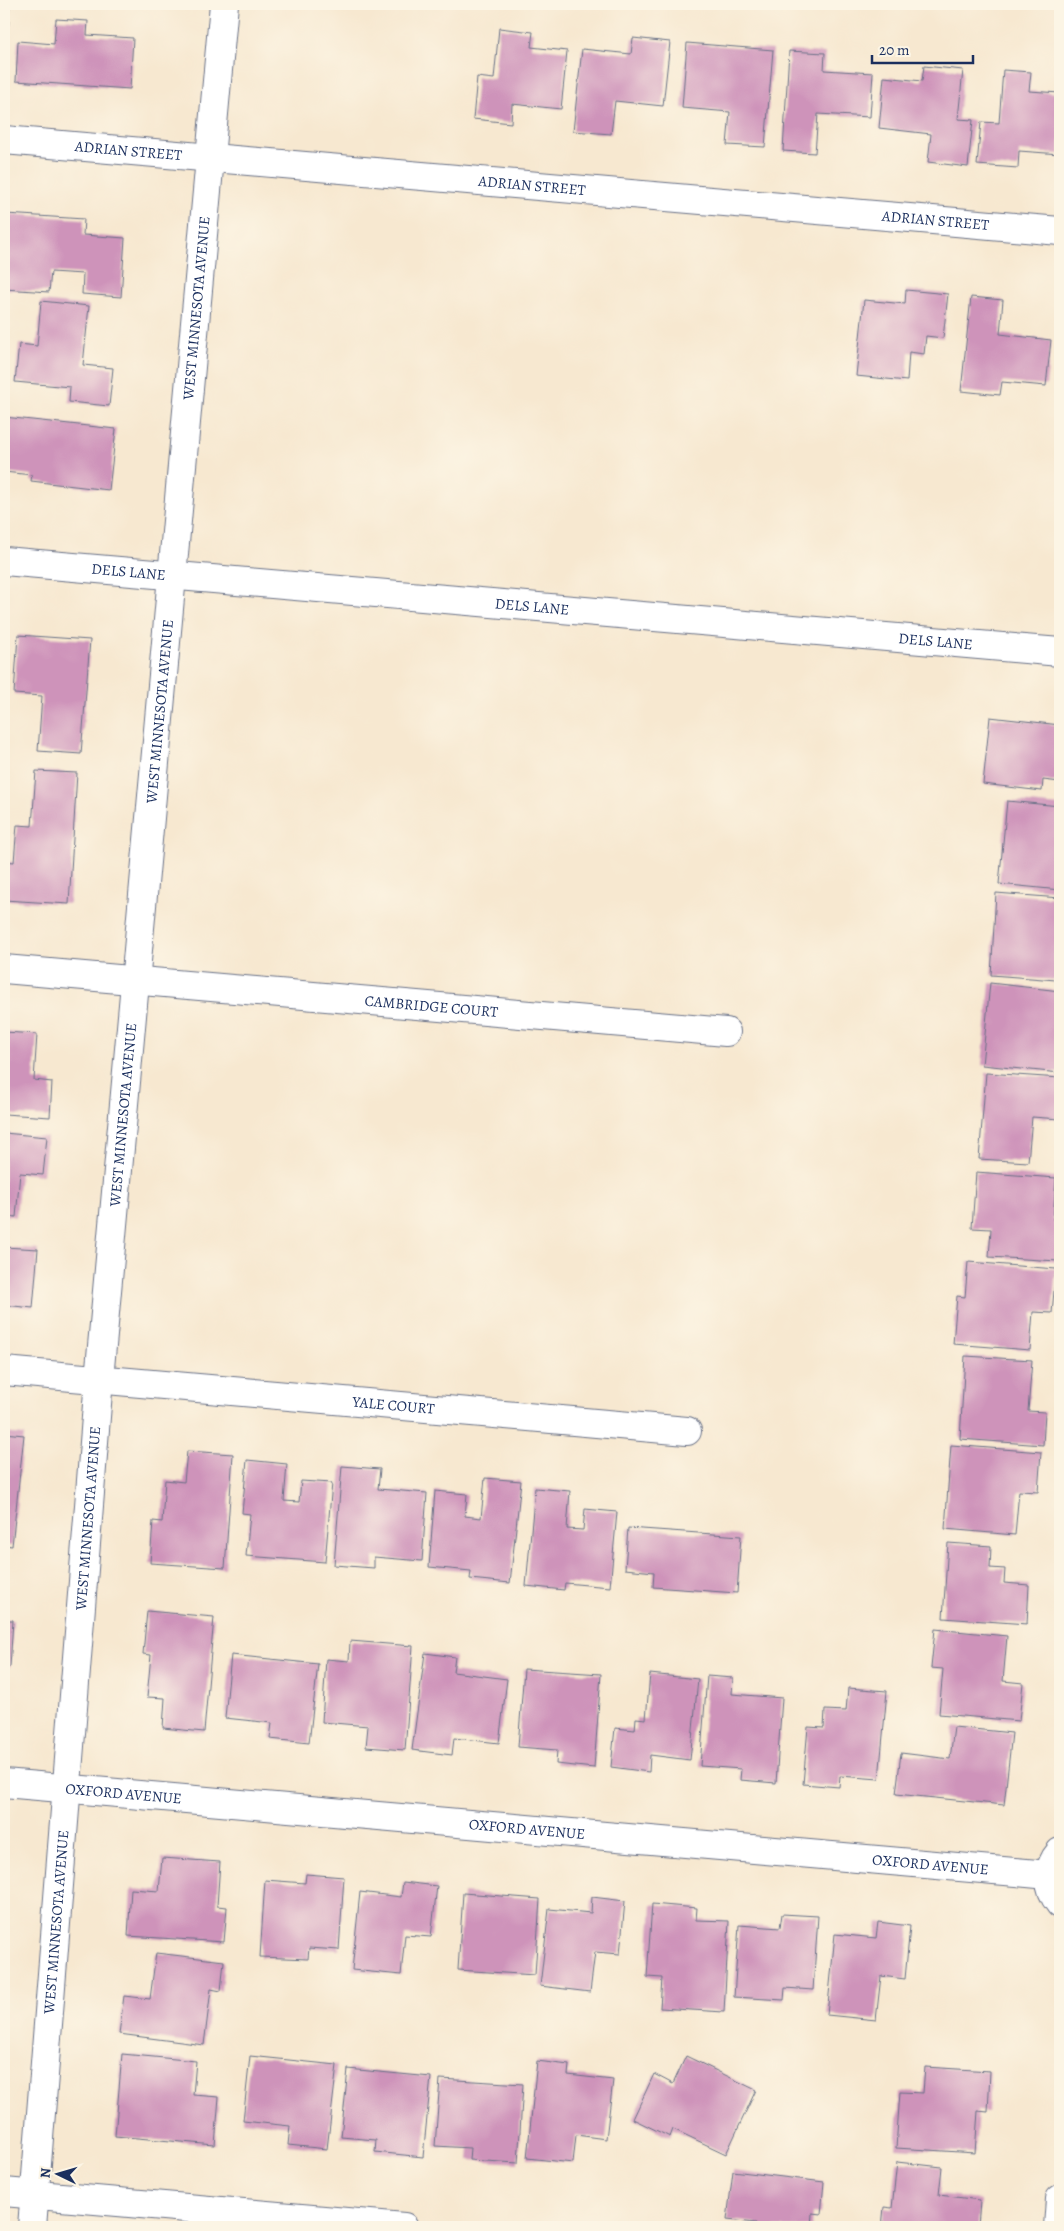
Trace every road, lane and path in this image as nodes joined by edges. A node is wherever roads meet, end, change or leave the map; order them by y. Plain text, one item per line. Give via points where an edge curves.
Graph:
1 (224, 4) edge
2 (4, 140) edge
3 (209, 157) junction
4 (1060, 231) edge
5 (4, 561) edge
6 (172, 576) junction
7 (1060, 652) edge
8 (4, 969) edge
9 (136, 980) junction
10 (726, 1032) dead end
11 (4, 1371) edge
12 (100, 1379) junction
13 (687, 1431) dead end
14 (4, 1783) edge
15 (68, 1789) junction
16 (1055, 1863) edge
17 (1060, 1904) edge
18 (4, 2192) edge
19 (34, 2195) junction
20 (1060, 2199) edge
21 (32, 2227) edge
22 (404, 2227) edge
23 (1058, 2227) edge

1 - 3 street, WEST MINNESOTA AVENUE
2 - 3 street, ADRIAN STREET
3 - 4 street, ADRIAN STREET
3 - 6 street, WEST MINNESOTA AVENUE
5 - 6 street, DELS LANE
6 - 7 street, DELS LANE
6 - 9 street, WEST MINNESOTA AVENUE
8 - 9 street, CAMBRIDGE COURT
9 - 10 street, CAMBRIDGE COURT
9 - 12 street, WEST MINNESOTA AVENUE
11 - 12 street, YALE COURT
12 - 13 street, YALE COURT
12 - 15 street, WEST MINNESOTA AVENUE
14 - 15 street, OXFORD AVENUE
15 - 16 street, OXFORD AVENUE
15 - 19 street, WEST MINNESOTA AVENUE
16 - 17 street via 1050,1887
18 - 19 street
19 - 21 street, WEST MINNESOTA AVENUE
19 - 22 street
20 - 23 street

